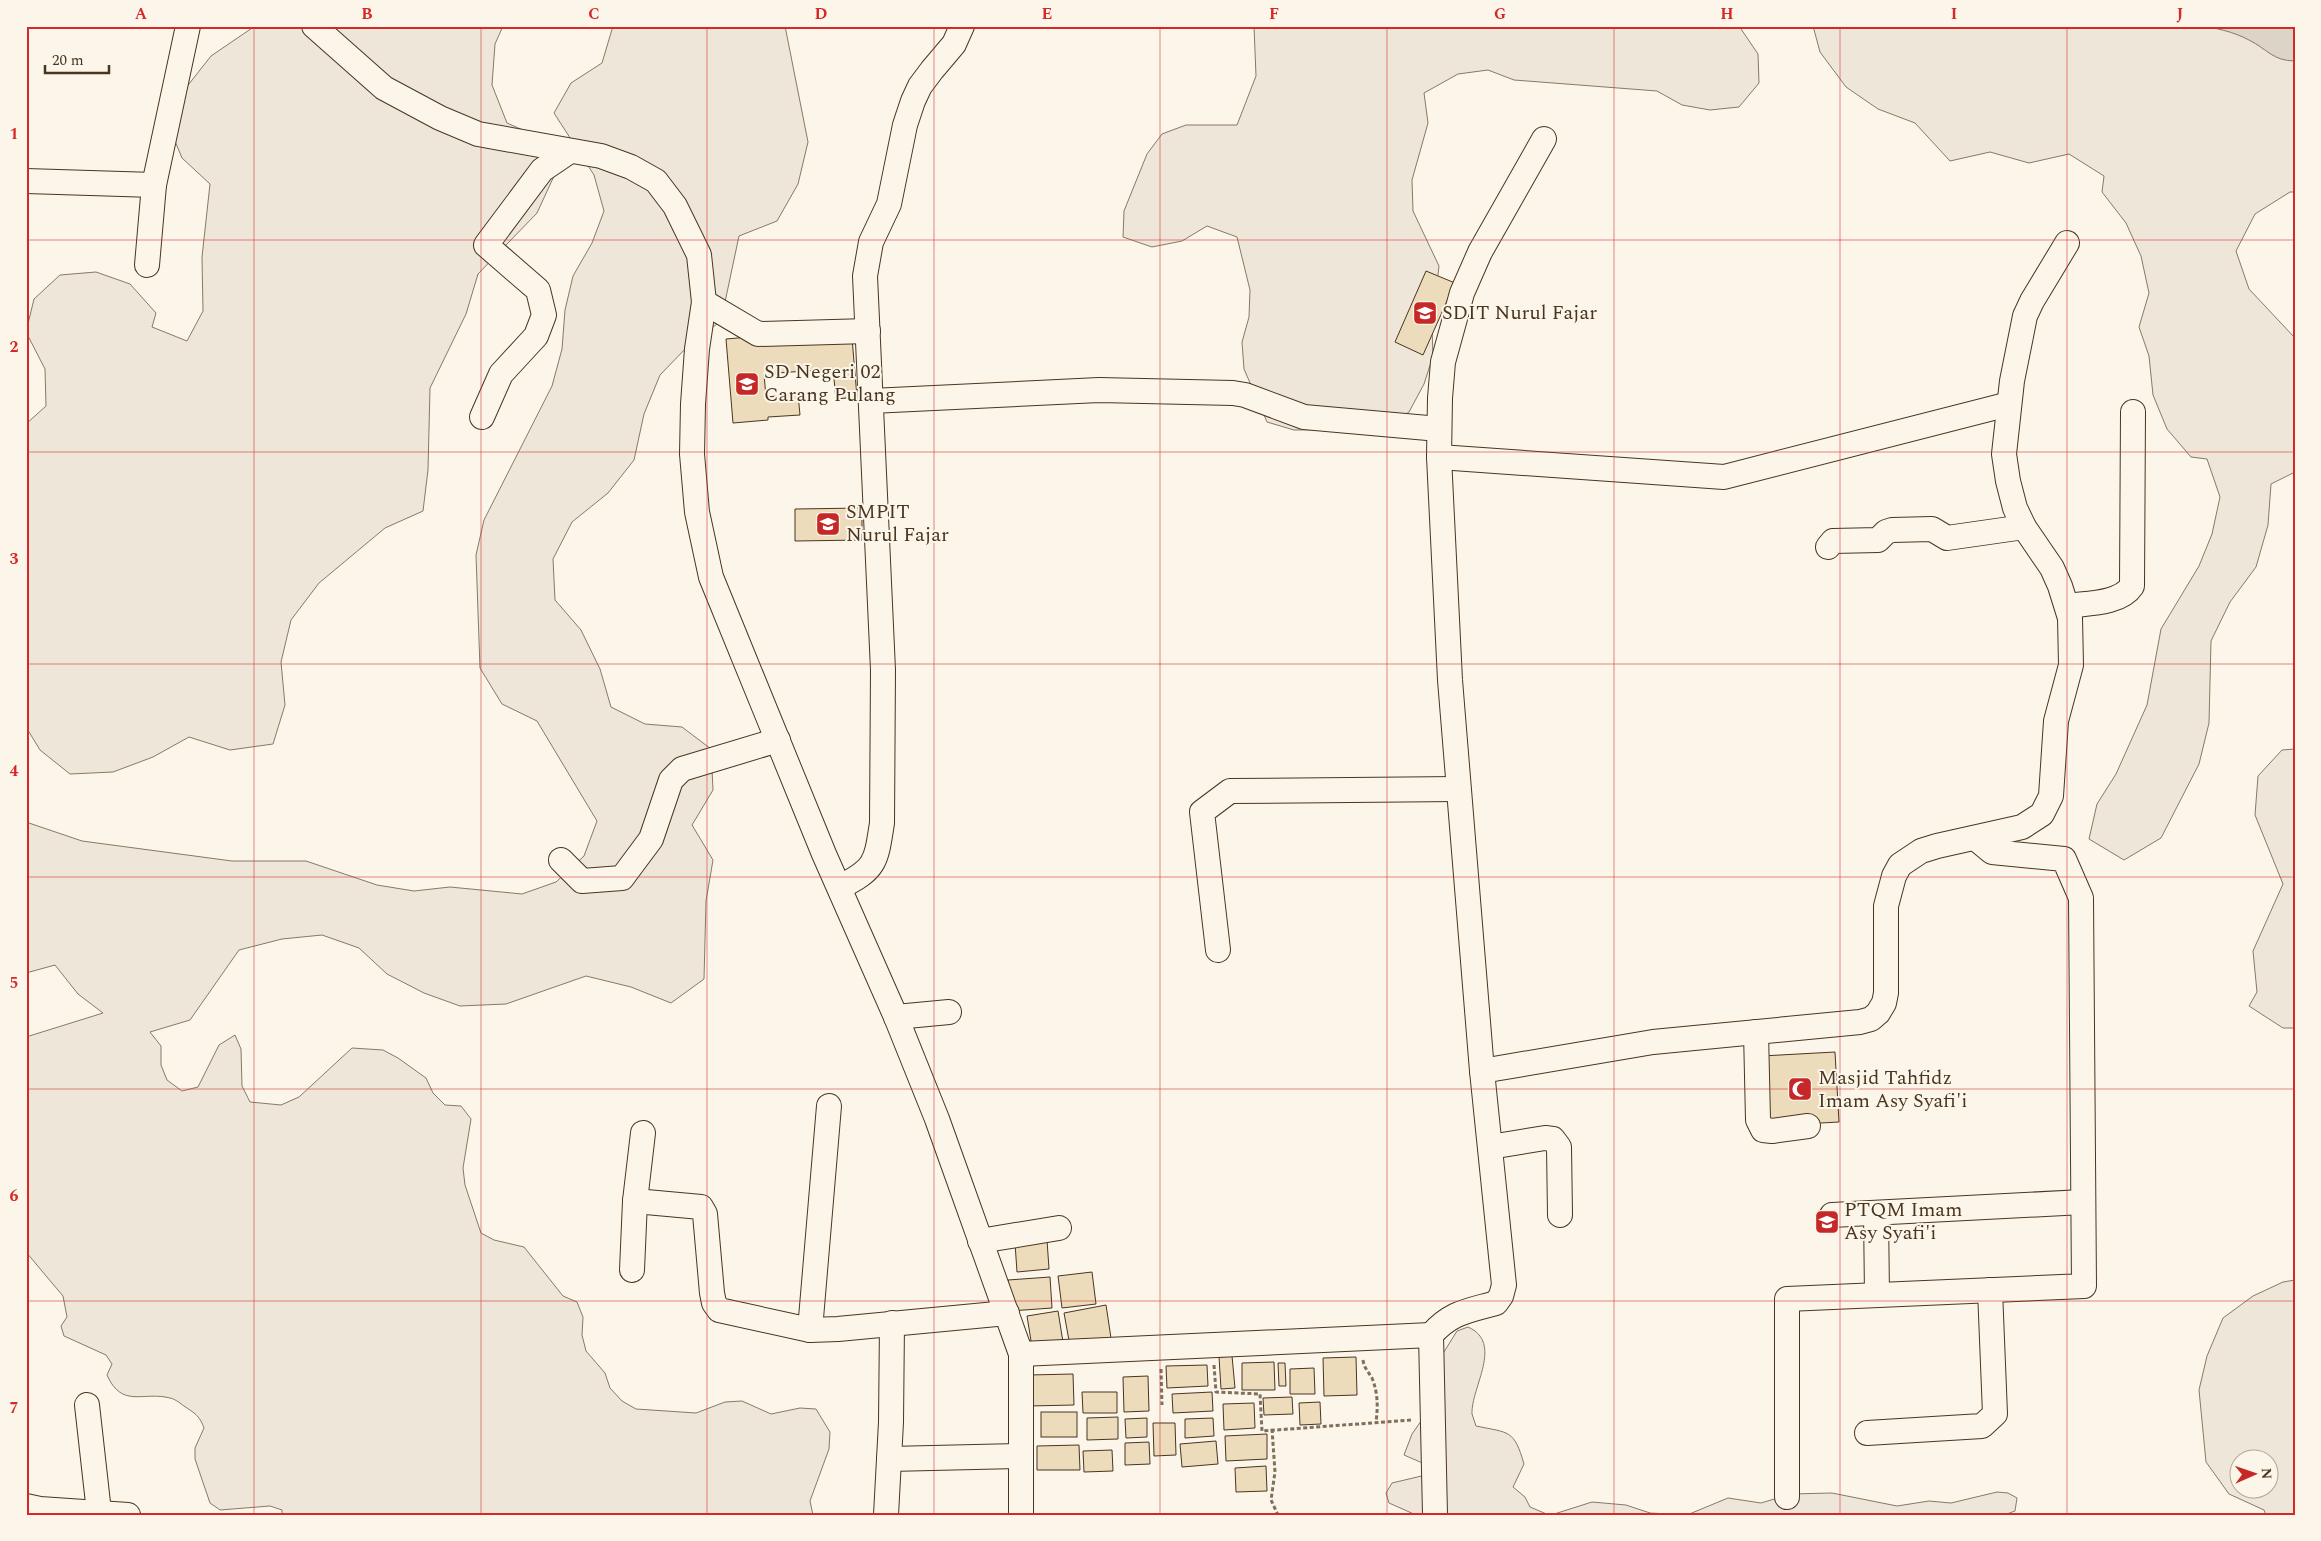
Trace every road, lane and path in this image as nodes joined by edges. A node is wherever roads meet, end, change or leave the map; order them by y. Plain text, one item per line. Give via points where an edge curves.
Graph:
1 (188, 26) edge
2 (314, 26) edge
3 (962, 26) edge
4 (1544, 138) dead end
5 (570, 151) junction
6 (26, 181) edge
7 (154, 185) junction
8 (2067, 243) dead end
9 (147, 265) dead end
10 (704, 302) junction
11 (868, 332) junction
12 (871, 401) junction
13 (2009, 404) junction
14 (2133, 412) dead end
15 (482, 417) dead end
16 (1439, 428) junction
17 (1439, 457) junction
18 (2024, 527) junction
19 (1828, 547) dead end
20 (2067, 606) junction
21 (778, 740) junction
22 (1458, 789) junction
23 (1975, 838) junction
24 (561, 860) dead end
25 (840, 887) junction
26 (1218, 950) dead end
27 (949, 1012) dead end
28 (896, 1017) junction
29 (1756, 1032) junction
30 (1482, 1071) junction
31 (829, 1106) dead end
32 (1808, 1126) dead end
33 (643, 1133) dead end
34 (1490, 1147) junction
35 (635, 1201) junction
36 (2083, 1202) junction
37 (1876, 1213) junction
38 (1560, 1216) dead end
39 (1832, 1216) dead end
40 (1059, 1228) dead end
41 (980, 1241) junction
42 (632, 1270) dead end
43 (1990, 1290) junction
44 (1877, 1295) junction
45 (1007, 1313) junction
46 (892, 1323) junction
47 (810, 1330) junction
48 (1431, 1335) junction
49 (1362, 1339) junction
50 (1213, 1345) junction
51 (1160, 1349) junction
52 (1021, 1354) junction
53 (86, 1405) dead end
54 (1162, 1405) dead end
55 (1432, 1419) junction
56 (1376, 1422) junction
57 (1272, 1429) junction
58 (1867, 1433) dead end
59 (1021, 1456) junction
60 (889, 1459) junction
61 (1787, 1497) dead end
62 (26, 1506) edge
63 (99, 1512) junction
64 (128, 1515) edge
65 (886, 1515) edge
66 (1021, 1515) edge
67 (1278, 1515) edge
68 (1435, 1515) edge

1 - 7 street
2 - 5 street via 384,88 440,118 478,134
3 - 11 street via 954,44 920,86 910,109 889,204 871,242 865,276
4 - 16 street via 1480,252 1462,293 1443,362
5 - 10 street via 601,156 631,166 656,181 675,206 700,255
5 - 15 street via 542,170 486,245 538,290 544,315 536,336 501,374
6 - 7 street
7 - 9 street
8 - 13 street via 2025,316
10 - 11 street via 758,334
10 - 21 street via 693,404 692,454 697,512 711,577
11 - 12 street
12 - 16 street via 1099,390 1233,392 1304,417
12 - 25 street via 883,660 882,823 873,862 864,875
13 - 17 street via 1724,477
13 - 18 street via 2004,454 2011,490
14 - 20 street via 2132,586 2117,598
16 - 17 street
17 - 22 street
18 - 19 street via 1947,538 1932,529 1892,530 1878,540 1832,541
18 - 20 street via 2052,568
20 - 23 street via 2071,665 2056,721 2053,782 2047,806 2042,814 2022,827
21 - 24 street via 682,769 671,780 651,839 622,878 582,882
21 - 25 street
22 - 26 street via 1230,791 1202,812
22 - 30 street
23 - 29 street via 1921,851 1900,865 1886,906 1886,993 1878,1013 1860,1022
23 - 36 street via 1992,852 2064,859 2081,898
25 - 28 street
27 - 28 street
28 - 41 street via 937,1119
29 - 30 street via 1653,1042
29 - 32 street via 1758,1120 1763,1130 1772,1132
30 - 34 street
31 - 47 street
33 - 35 street
34 - 38 street via 1553,1139 1559,1147
34 - 48 street via 1504,1285 1501,1296 1496,1304 1450,1317
35 - 42 street
35 - 47 street via 701,1207 705,1214 712,1292 719,1310
36 - 37 street
36 - 43 street via 2084,1286
37 - 39 street
37 - 44 street
40 - 41 street
41 - 45 street
43 - 44 street
43 - 58 street via 1995,1414 1982,1426
44 - 61 street via 1787,1299
45 - 46 street
45 - 52 street
46 - 47 street
46 - 60 street
48 - 49 street
48 - 55 street
49 - 50 street
49 - 56 path via 1364,1365 1372,1378 1378,1402
50 - 51 street
50 - 57 path via 1216,1392 1260,1394 1262,1431
51 - 52 street
51 - 54 path
52 - 59 street
53 - 63 street
55 - 56 path
55 - 68 street
56 - 57 path
57 - 67 path via 1274,1472 1271,1500
59 - 60 street
59 - 66 street
60 - 65 street
62 - 63 street
63 - 64 street

